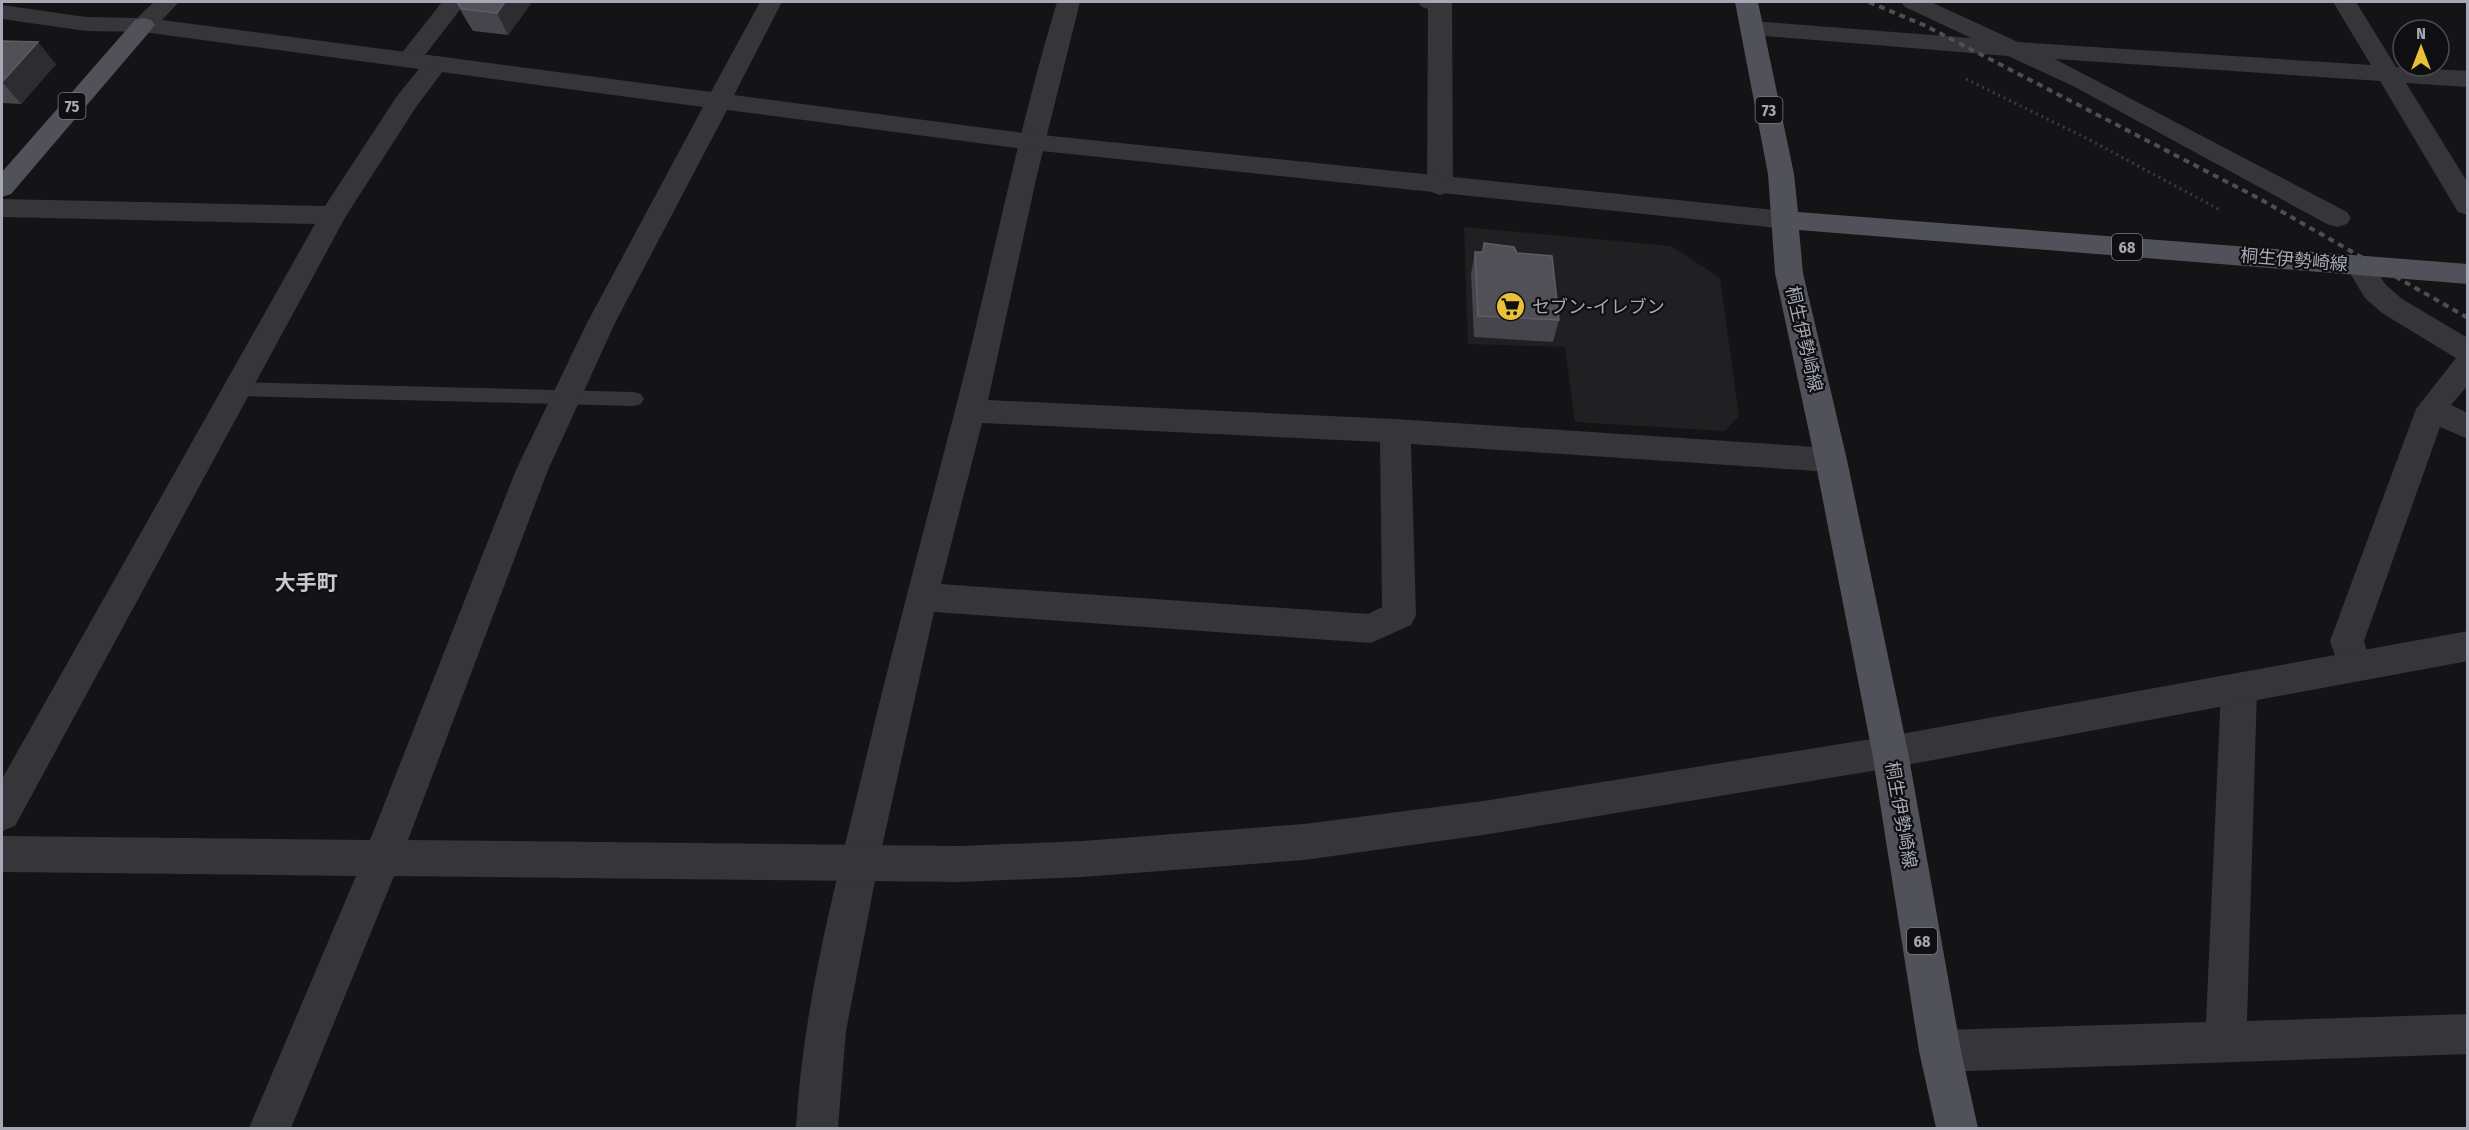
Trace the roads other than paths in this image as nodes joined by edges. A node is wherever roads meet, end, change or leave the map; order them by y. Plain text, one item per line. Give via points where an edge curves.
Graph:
1 (167, 2) edge
2 (454, 2) edge
3 (771, 2) edge
4 (1068, 2) edge
5 (1437, 2) edge
6 (1746, 2) edge
7 (1913, 2) edge
8 (2345, 2) edge
9 (2, 12) edge
10 (143, 25) junction
11 (1753, 28) junction
12 (2016, 49) junction
13 (423, 61) junction
14 (2390, 74) junction
15 (2468, 79) edge
16 (718, 100) junction
17 (1032, 142) junction
18 (1440, 186) junction
19 (2, 188) edge
20 (2468, 206) edge
21 (2, 208) edge
22 (333, 215) junction
23 (2337, 218) dead end
24 (1786, 220) junction
25 (2359, 265) junction
26 (2468, 274) edge
27 (2468, 352) edge
28 (2468, 364) edge
29 (239, 388) junction
30 (566, 396) junction
31 (634, 399) dead end
32 (2431, 409) junction
33 (970, 411) junction
34 (2468, 428) edge
35 (1395, 431) junction
36 (1831, 460) junction
37 (921, 597) junction
38 (2468, 646) edge
39 (2354, 665) junction
40 (2239, 690) junction
41 (1890, 752) junction
42 (2, 814) edge
43 (2, 854) edge
44 (382, 858) junction
45 (859, 865) junction
46 (2468, 1034) edge
47 (2226, 1042) junction
48 (1940, 1051) junction
49 (270, 1128) edge
50 (817, 1128) edge
51 (1957, 1128) edge

1 - 10 street
2 - 13 street
3 - 16 street
4 - 17 street
5 - 18 street
6 - 11 main road, 73
7 - 12 street
8 - 14 street
9 - 10 street via 86,24
10 - 13 street
10 - 19 main road, 75
11 - 12 street
11 - 24 main road, 73
12 - 14 street
12 - 23 street
13 - 16 street
13 - 22 street via 406,102
14 - 15 street
14 - 20 street
16 - 17 street
16 - 30 street
17 - 18 street
17 - 33 street
18 - 24 street
21 - 22 street
22 - 29 street
24 - 25 main road, 桐生伊勢崎線 / 68
24 - 36 main road, 桐生伊勢崎線 / 68 via 1789,273
25 - 26 main road, 桐生伊勢崎線 / 68
25 - 27 street via 2375,291 2392,306
28 - 32 street
29 - 30 lane
29 - 42 street
30 - 31 lane
30 - 44 street via 512,517
32 - 34 street
32 - 39 street via 2347,641
33 - 35 street
33 - 37 street
35 - 36 street
35 - 37 street via 1399,615 1371,629
36 - 41 main road, 桐生伊勢崎線 / 68
37 - 45 street
38 - 39 street
39 - 40 street
40 - 41 street
40 - 47 street
41 - 45 street via 1483,818 1304,842 1082,859
41 - 48 main road, 桐生伊勢崎線 / 68
43 - 44 street
44 - 45 street
44 - 49 street
45 - 50 street via 826,1031
46 - 47 street
47 - 48 street
48 - 51 main road, 桐生伊勢崎線 / 68

